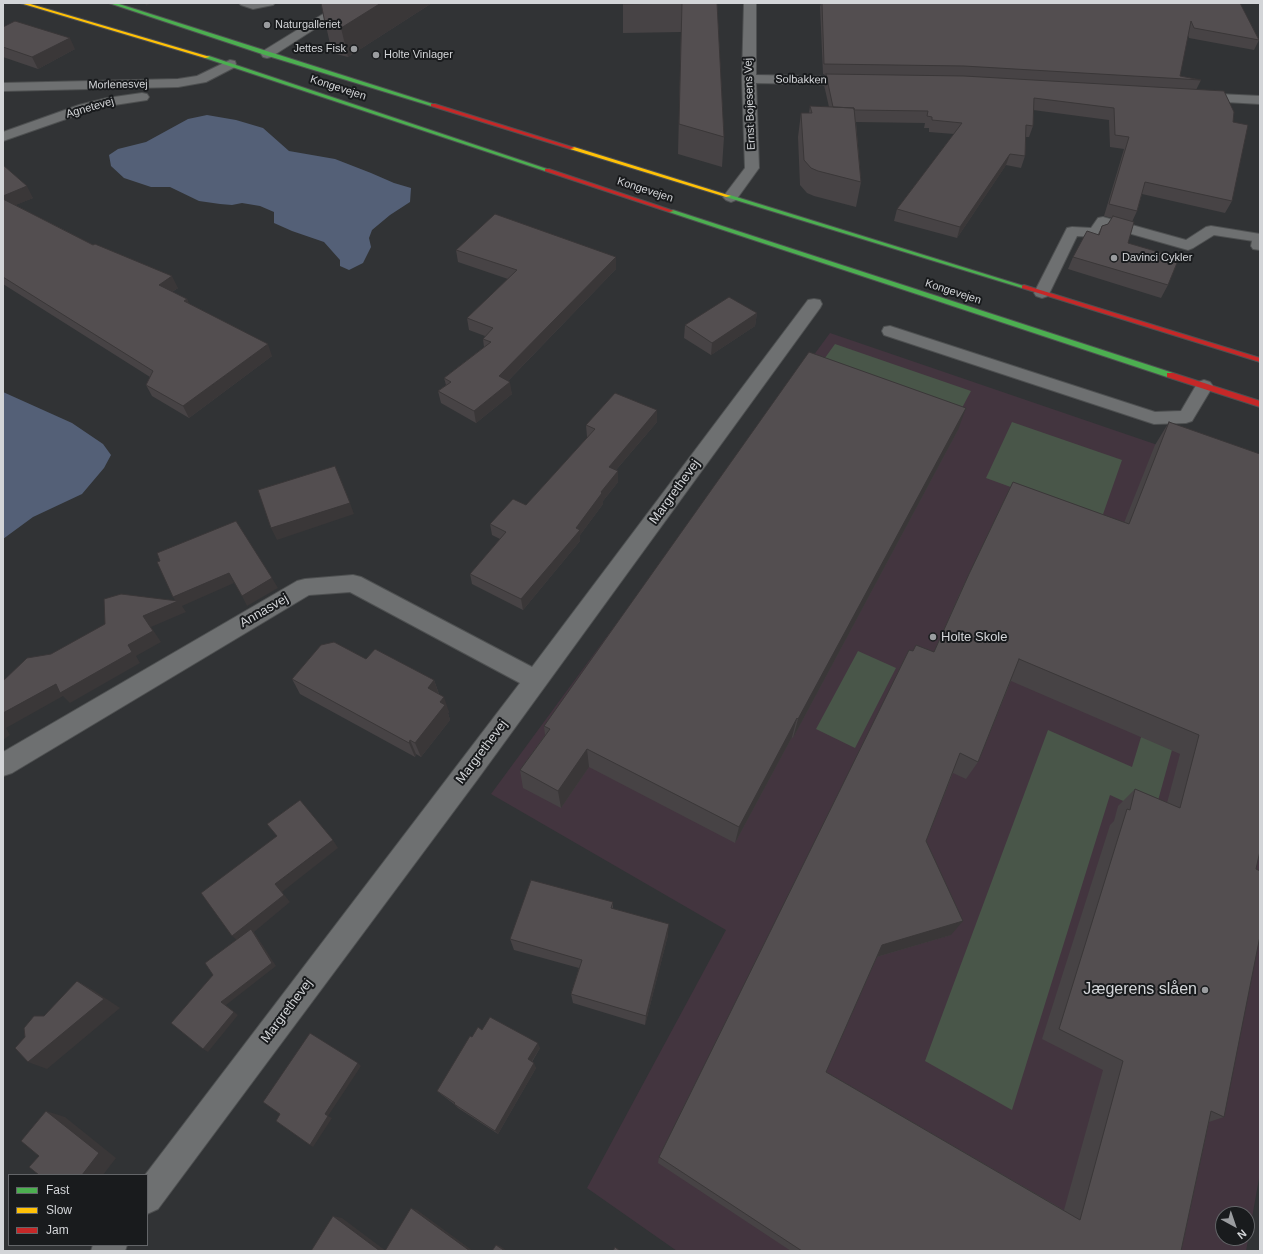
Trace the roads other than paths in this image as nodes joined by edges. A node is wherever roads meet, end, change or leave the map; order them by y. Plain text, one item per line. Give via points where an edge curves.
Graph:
1 (22, 3) edge
2 (111, 3) edge
3 (245, 3) edge
4 (269, 3) edge
5 (350, 3) edge
6 (750, 3) edge
7 (71, 9) dead end
8 (60, 15) junction
9 (267, 54) junction
10 (230, 64) junction
11 (201, 79) junction
12 (749, 79) junction
13 (867, 81) edge
14 (3, 87) edge
15 (1181, 96) edge
16 (1260, 100) edge
17 (3, 137) edge
18 (731, 197) junction
19 (1260, 242) edge
20 (1042, 293) junction
21 (814, 304) dead end
22 (890, 331) dead end
23 (1260, 360) edge
24 (1204, 386) junction
25 (1260, 404) edge
26 (536, 680) junction
27 (3, 765) edge
28 (148, 1197) edge

1 - 8 main road, Kongevejen
2 - 9 main road, Kongevejen
3 - 4 lane via 253,6
5 - 9 street
6 - 12 street, Ernst Bojesens Vej
7 - 8 main road
8 - 10 main road, Kongevejen
9 - 18 main road, Kongevejen
10 - 11 street, Morlenesvej
10 - 24 main road, Kongevejen
11 - 14 street, Morlenesvej via 160,85
11 - 17 street, Agnetevej via 163,94 84,108
12 - 13 street, Solbakken
12 - 18 street, Ernst Bojesens Vej via 752,168
15 - 16 street
18 - 20 main road, Kongevejen
19 - 20 lane via 1211,230 1188,245 1103,221 1096,233 1072,231
20 - 23 main road, Kongevejen
21 - 26 street, Margrethevej
22 - 24 lane via 1154,418 1186,417
24 - 25 main road, Kongevejen
26 - 27 street, Annasvej via 353,583 305,587
26 - 28 street, Margrethevej

